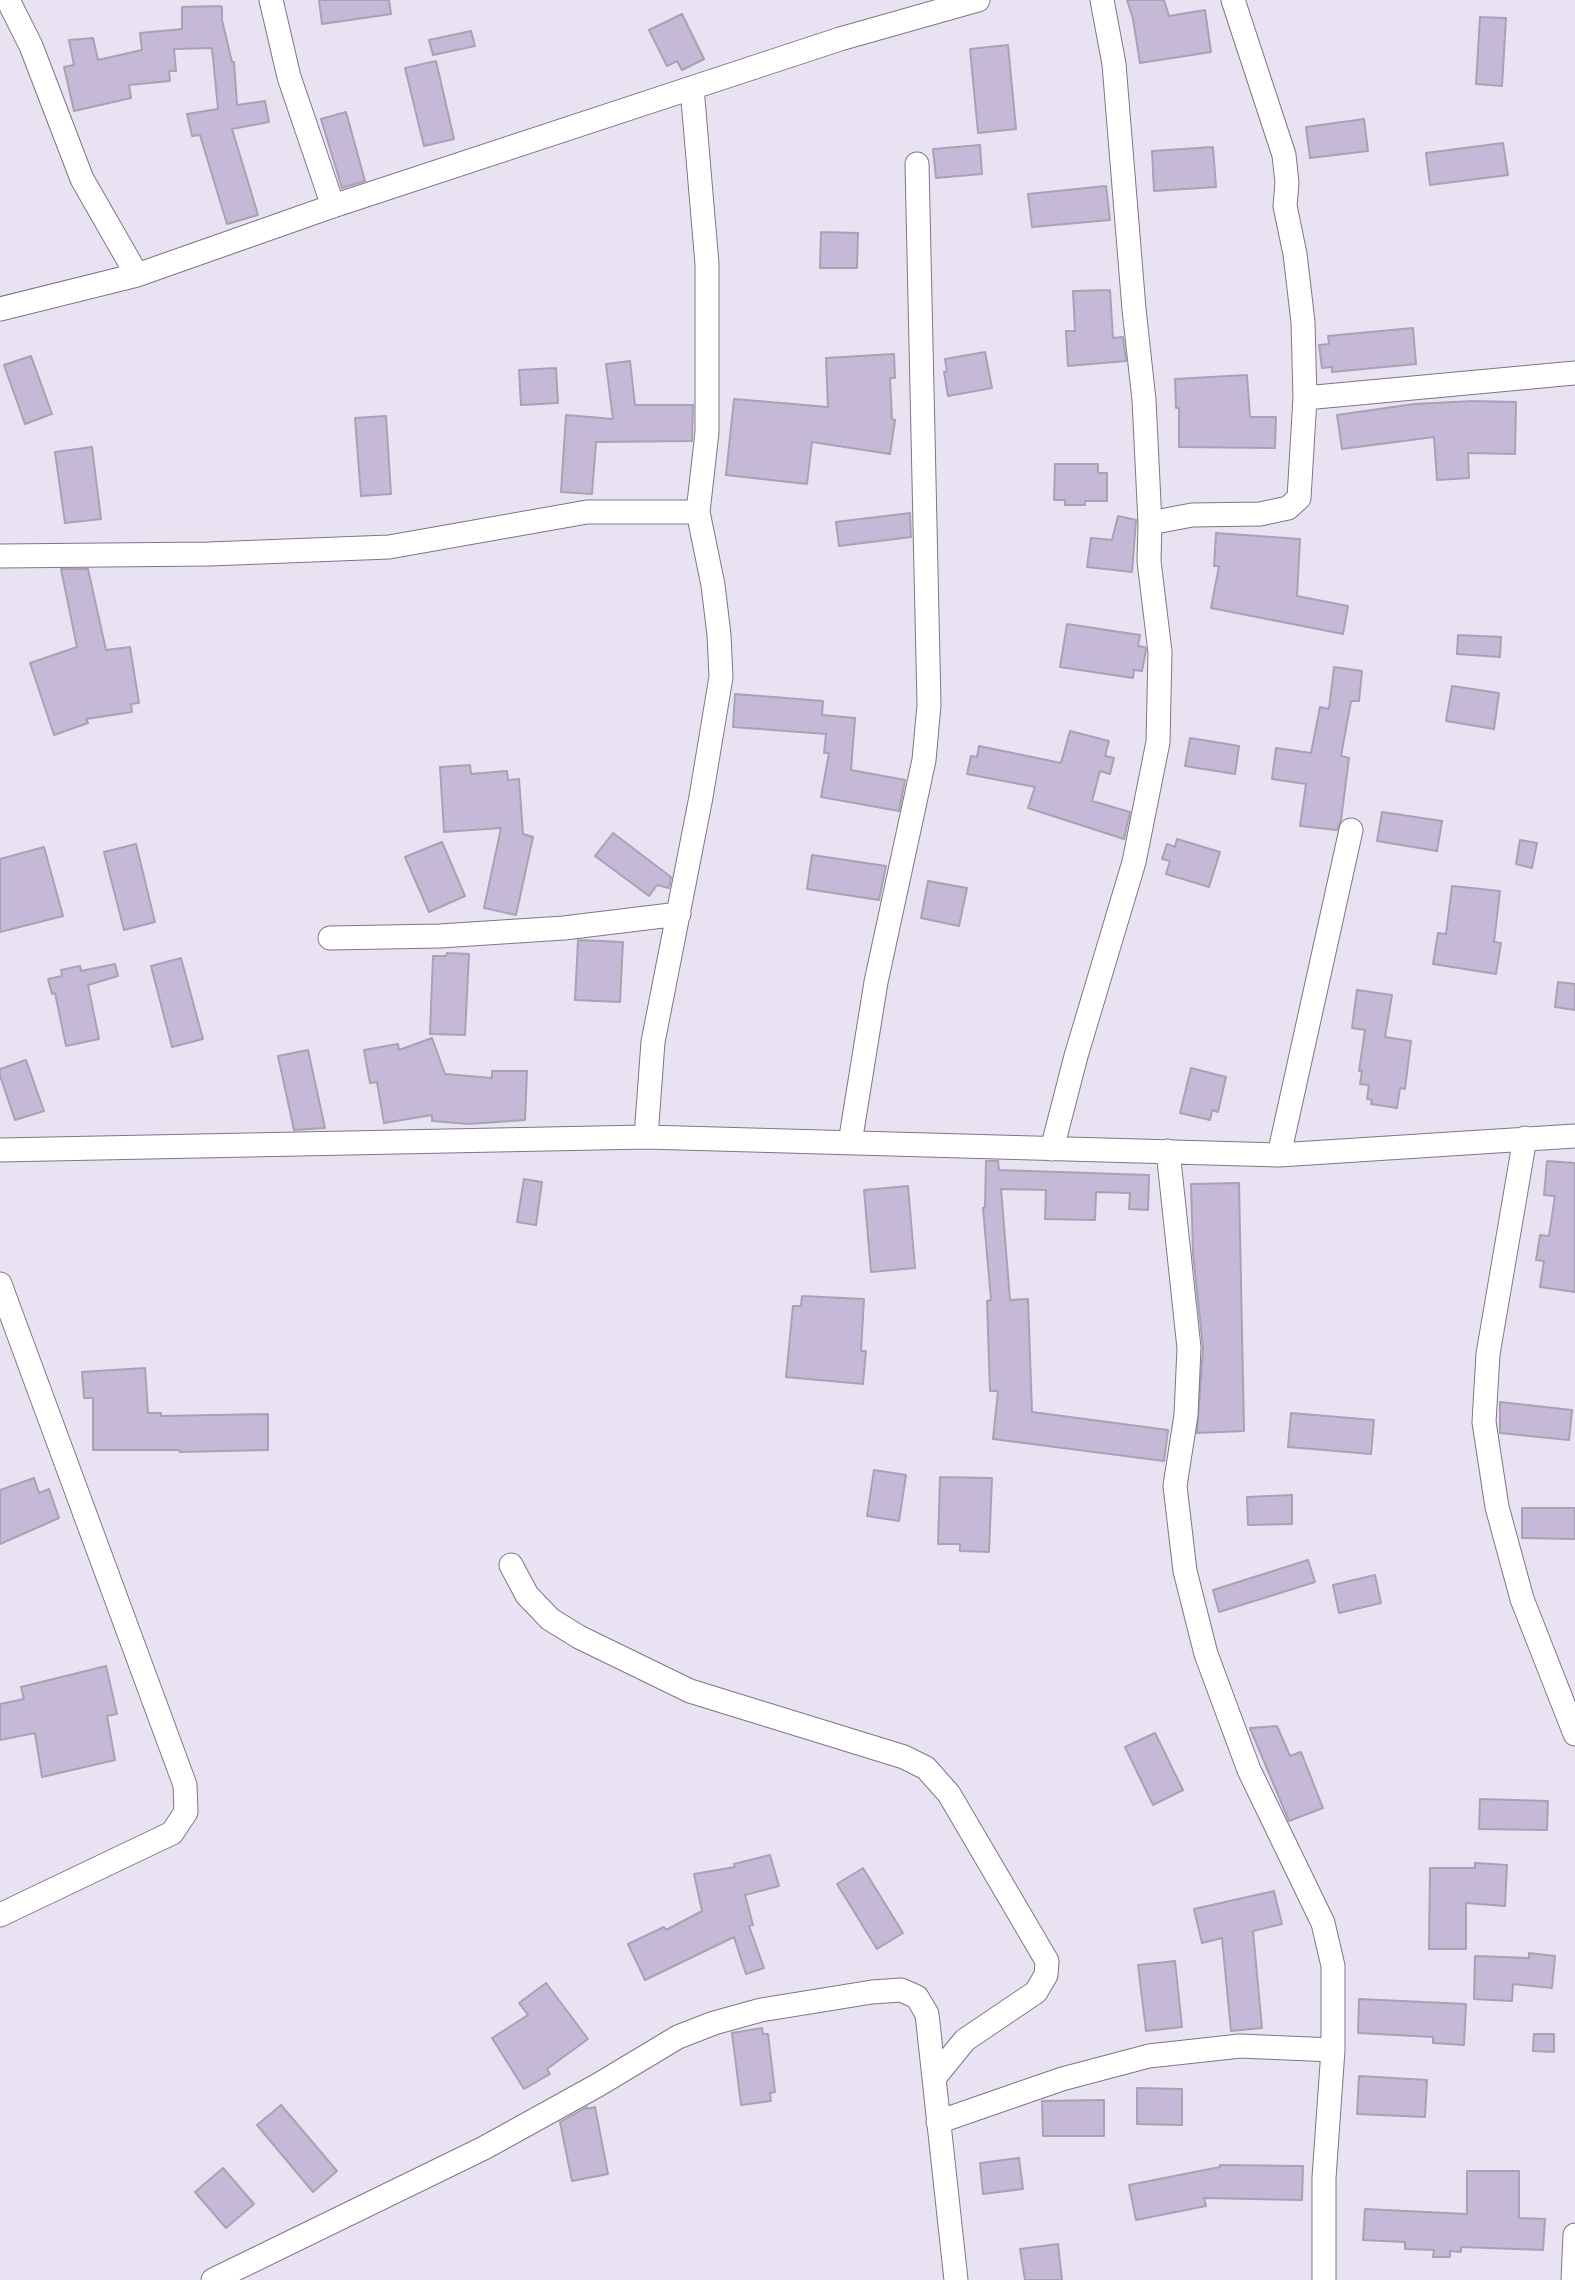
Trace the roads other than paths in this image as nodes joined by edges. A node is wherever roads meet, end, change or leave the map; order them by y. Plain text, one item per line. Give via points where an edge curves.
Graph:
1 (8, 0) edge
2 (271, 0) edge
3 (978, 0) edge
4 (1102, 0) edge
5 (1233, 0) edge
6 (691, 88) junction
7 (917, 164) dead end
8 (333, 205) junction
9 (137, 275) junction
10 (0, 309) edge
11 (1575, 373) edge
12 (1305, 398) junction
13 (698, 512) junction
14 (1150, 523) junction
15 (0, 556) edge
16 (1351, 830) dead end
17 (678, 914) junction
18 (330, 937) dead end
19 (1575, 1136) edge
20 (646, 1137) junction
21 (1525, 1139) junction
22 (850, 1143) junction
23 (1052, 1149) junction
24 (0, 1150) edge
25 (1168, 1152) junction
26 (1279, 1155) junction
27 (0, 1284) edge
28 (511, 1565) dead end
29 (1575, 1734) edge
30 (0, 1915) edge
31 (1333, 2050) junction
32 (934, 2078) junction
33 (939, 2122) junction
34 (1575, 2235) edge
35 (213, 2280) edge
36 (956, 2280) edge
37 (1324, 2280) edge
38 (1573, 2280) edge

1 - 9 street via 31,46 82,179
2 - 8 street via 289,78
3 - 6 street
4 - 14 street via 1114,64 1144,400
5 - 12 street via 1284,155 1285,206 1303,322
6 - 8 street
6 - 13 street via 707,264 707,432
7 - 22 street via 929,705 925,760 876,982
8 - 9 street
9 - 10 street
11 - 12 street
12 - 14 street via 1299,498 1294,504 1260,513 1192,515
13 - 15 street via 587,512 389,547
13 - 17 street via 713,585 721,677
14 - 23 street via 1149,561 1160,652 1158,742 1134,862
16 - 26 street
17 - 18 street via 564,928
17 - 20 street via 653,1042
19 - 21 street
20 - 22 street
20 - 24 street
21 - 26 street
21 - 29 street via 1488,1354 1485,1422 1497,1507 1522,1599
22 - 23 street
23 - 25 street
25 - 26 street
25 - 31 street via 1189,1348 1186,1415 1175,1486 1185,1571 1206,1654 1249,1770 1323,1923 1333,1966
27 - 30 street via 185,1785 186,1812 172,1833
28 - 32 street via 527,1595 550,1619 579,1637 690,1691 904,1757 926,1768 949,1794 1047,1961 1046,1975 1036,1992 965,2040
31 - 33 street via 1240,2046 1149,2056 1062,2079
31 - 37 street via 1324,2178
32 - 33 street
32 - 35 street via 927,2014 917,1997 901,1990 761,2010 714,2022 678,2037 484,2148
33 - 36 street
34 - 38 street

